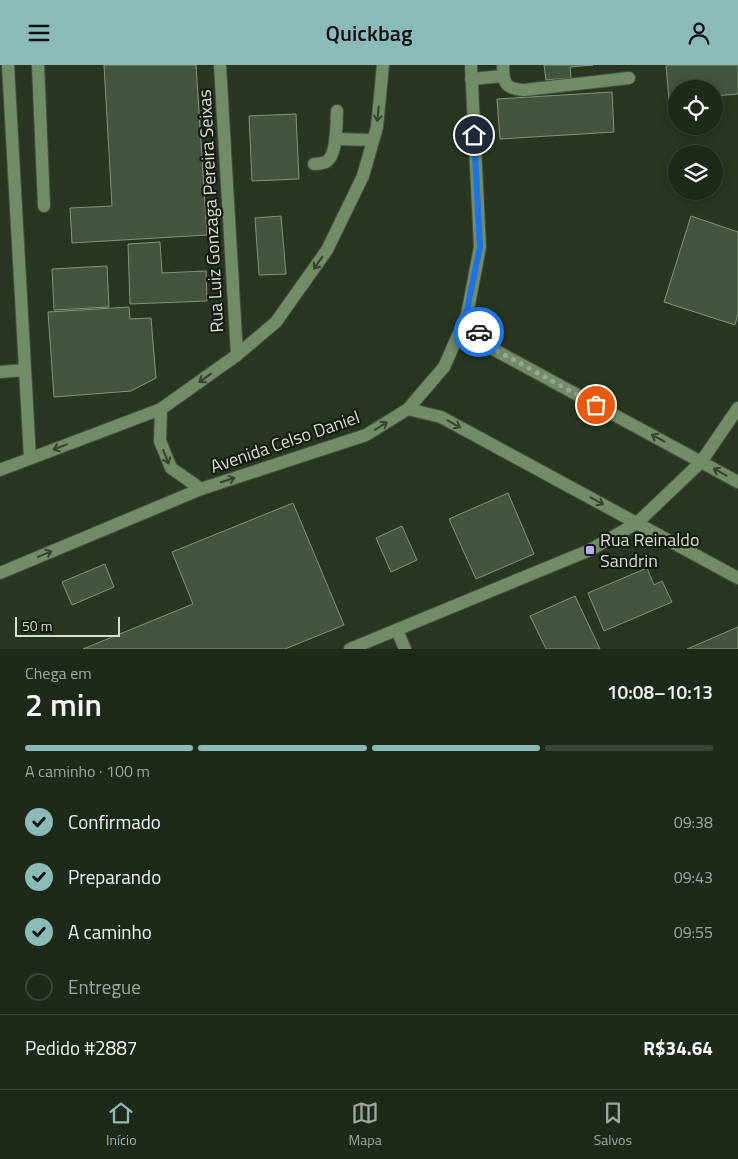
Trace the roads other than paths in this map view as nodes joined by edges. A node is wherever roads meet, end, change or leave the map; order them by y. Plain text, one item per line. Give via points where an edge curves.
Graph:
1 (8, 65) edge
2 (38, 65) edge
3 (220, 65) edge
4 (383, 65) edge
5 (471, 65) edge
6 (503, 71) edge
7 (629, 78) dead end
8 (471, 79) junction
9 (337, 111) dead end
10 (6, 136) edge
11 (336, 139) junction
12 (373, 140) junction
13 (314, 164) dead end
14 (44, 206) dead end
15 (466, 315) junction
16 (237, 355) junction
17 (25, 370) junction
18 (0, 372) edge
19 (738, 408) edge
20 (161, 409) junction
21 (408, 409) junction
22 (30, 458) junction
23 (701, 462) junction
24 (0, 469) edge
25 (738, 482) edge
26 (201, 489) junction
27 (637, 523) junction
28 (0, 573) edge
29 (738, 578) edge
30 (397, 630) junction
31 (350, 649) edge
32 (405, 649) edge

1 - 10 street
2 - 14 street
3 - 16 street, Rua Luiz Gonzaga Pereira Seixas
4 -> 12 street
5 - 8 street, Avenida Celso Daniel
6 - 7 street via 506,84 513,89 524,90
6 - 8 street
8 - 15 street, Avenida Celso Daniel via 480,247
9 - 11 street
10 - 17 street
11 - 12 street
11 - 13 street via 332,156 327,161
12 -> 16 street via 363,176 327,250 276,322
15 - 21 street, Avenida Celso Daniel via 444,367
23 -> 15 street via 492,348
16 -> 20 street
17 - 18 street
17 - 22 street
19 - 23 street
20 -> 22 street
20 -> 26 street via 160,441 171,468
26 -> 21 street, Avenida Celso Daniel via 366,435
21 -> 27 street via 442,417
22 - 24 street
25 -> 23 street
23 - 27 street
28 -> 26 street, Avenida Celso Daniel
27 - 29 street
27 - 30 street via 590,549
30 - 31 street
30 - 32 street

